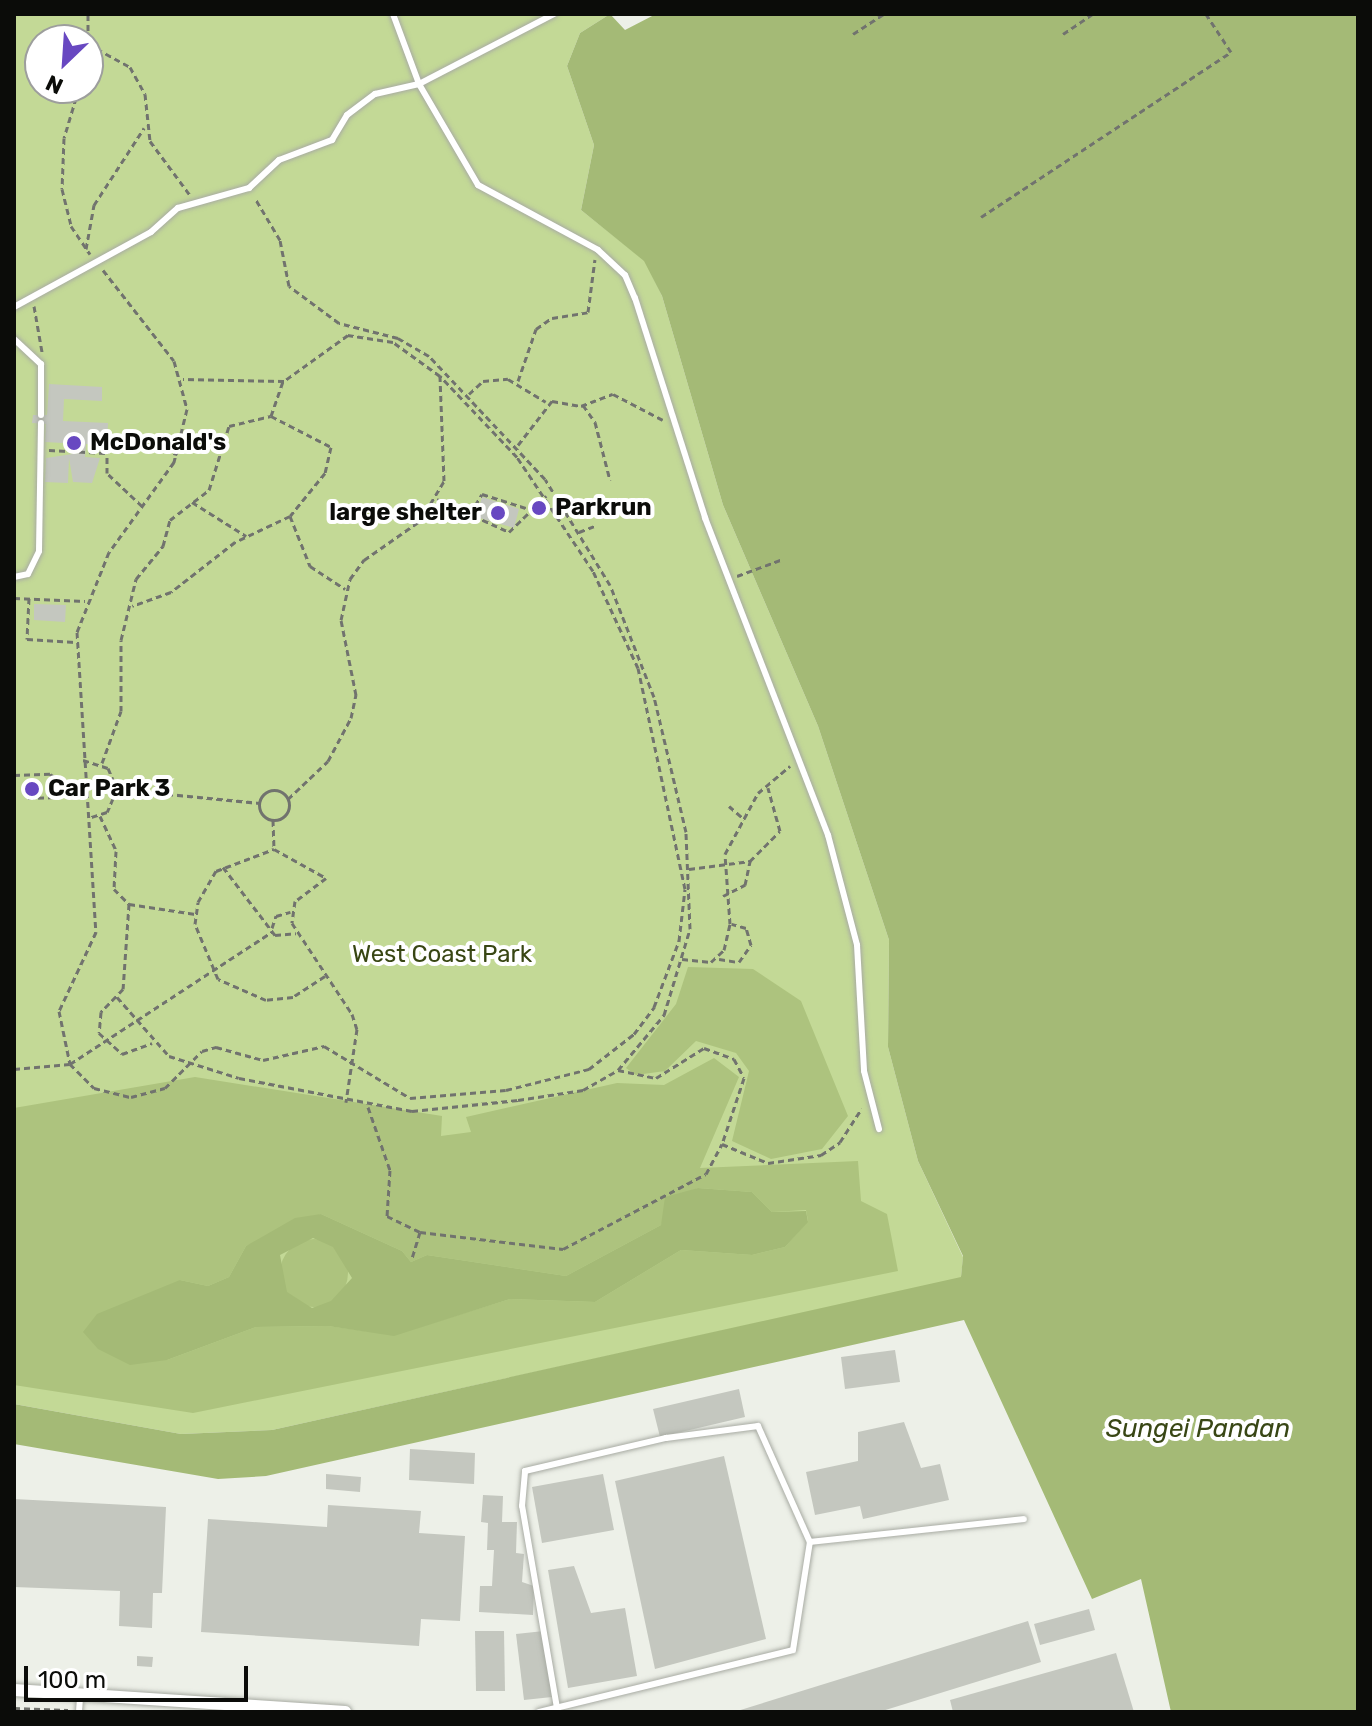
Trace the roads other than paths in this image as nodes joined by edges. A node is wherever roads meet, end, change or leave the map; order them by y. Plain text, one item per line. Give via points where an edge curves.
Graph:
1 (393, 14) edge
2 (554, 14) edge
3 (419, 84) junction
4 (14, 304) edge
5 (14, 339) edge
6 (14, 577) edge
7 (879, 1129) dead end
8 (1024, 1519) dead end
9 (810, 1542) junction
10 (14, 1690) edge
11 (80, 1695) junction
12 (557, 1708) junction
13 (257, 1709) edge
14 (79, 1711) edge
15 (345, 1712) edge
16 (539, 1712) edge

1 - 3 lane
2 - 3 lane
3 - 4 lane via 375,94 347,115 332,140 279,160 249,188 194,201
3 - 7 lane via 491,198 533,210 598,250 625,275 730,579 797,750 857,945 868,1095
5 - 6 lane via 41,364 39,551 28,574
8 - 9 lane
9 - 12 lane via 793,1650
9 - 12 lane via 758,1426 666,1438 525,1471 522,1506
10 - 11 street
11 - 13 street
11 - 14 lane
12 - 16 lane
13 - 15 street

